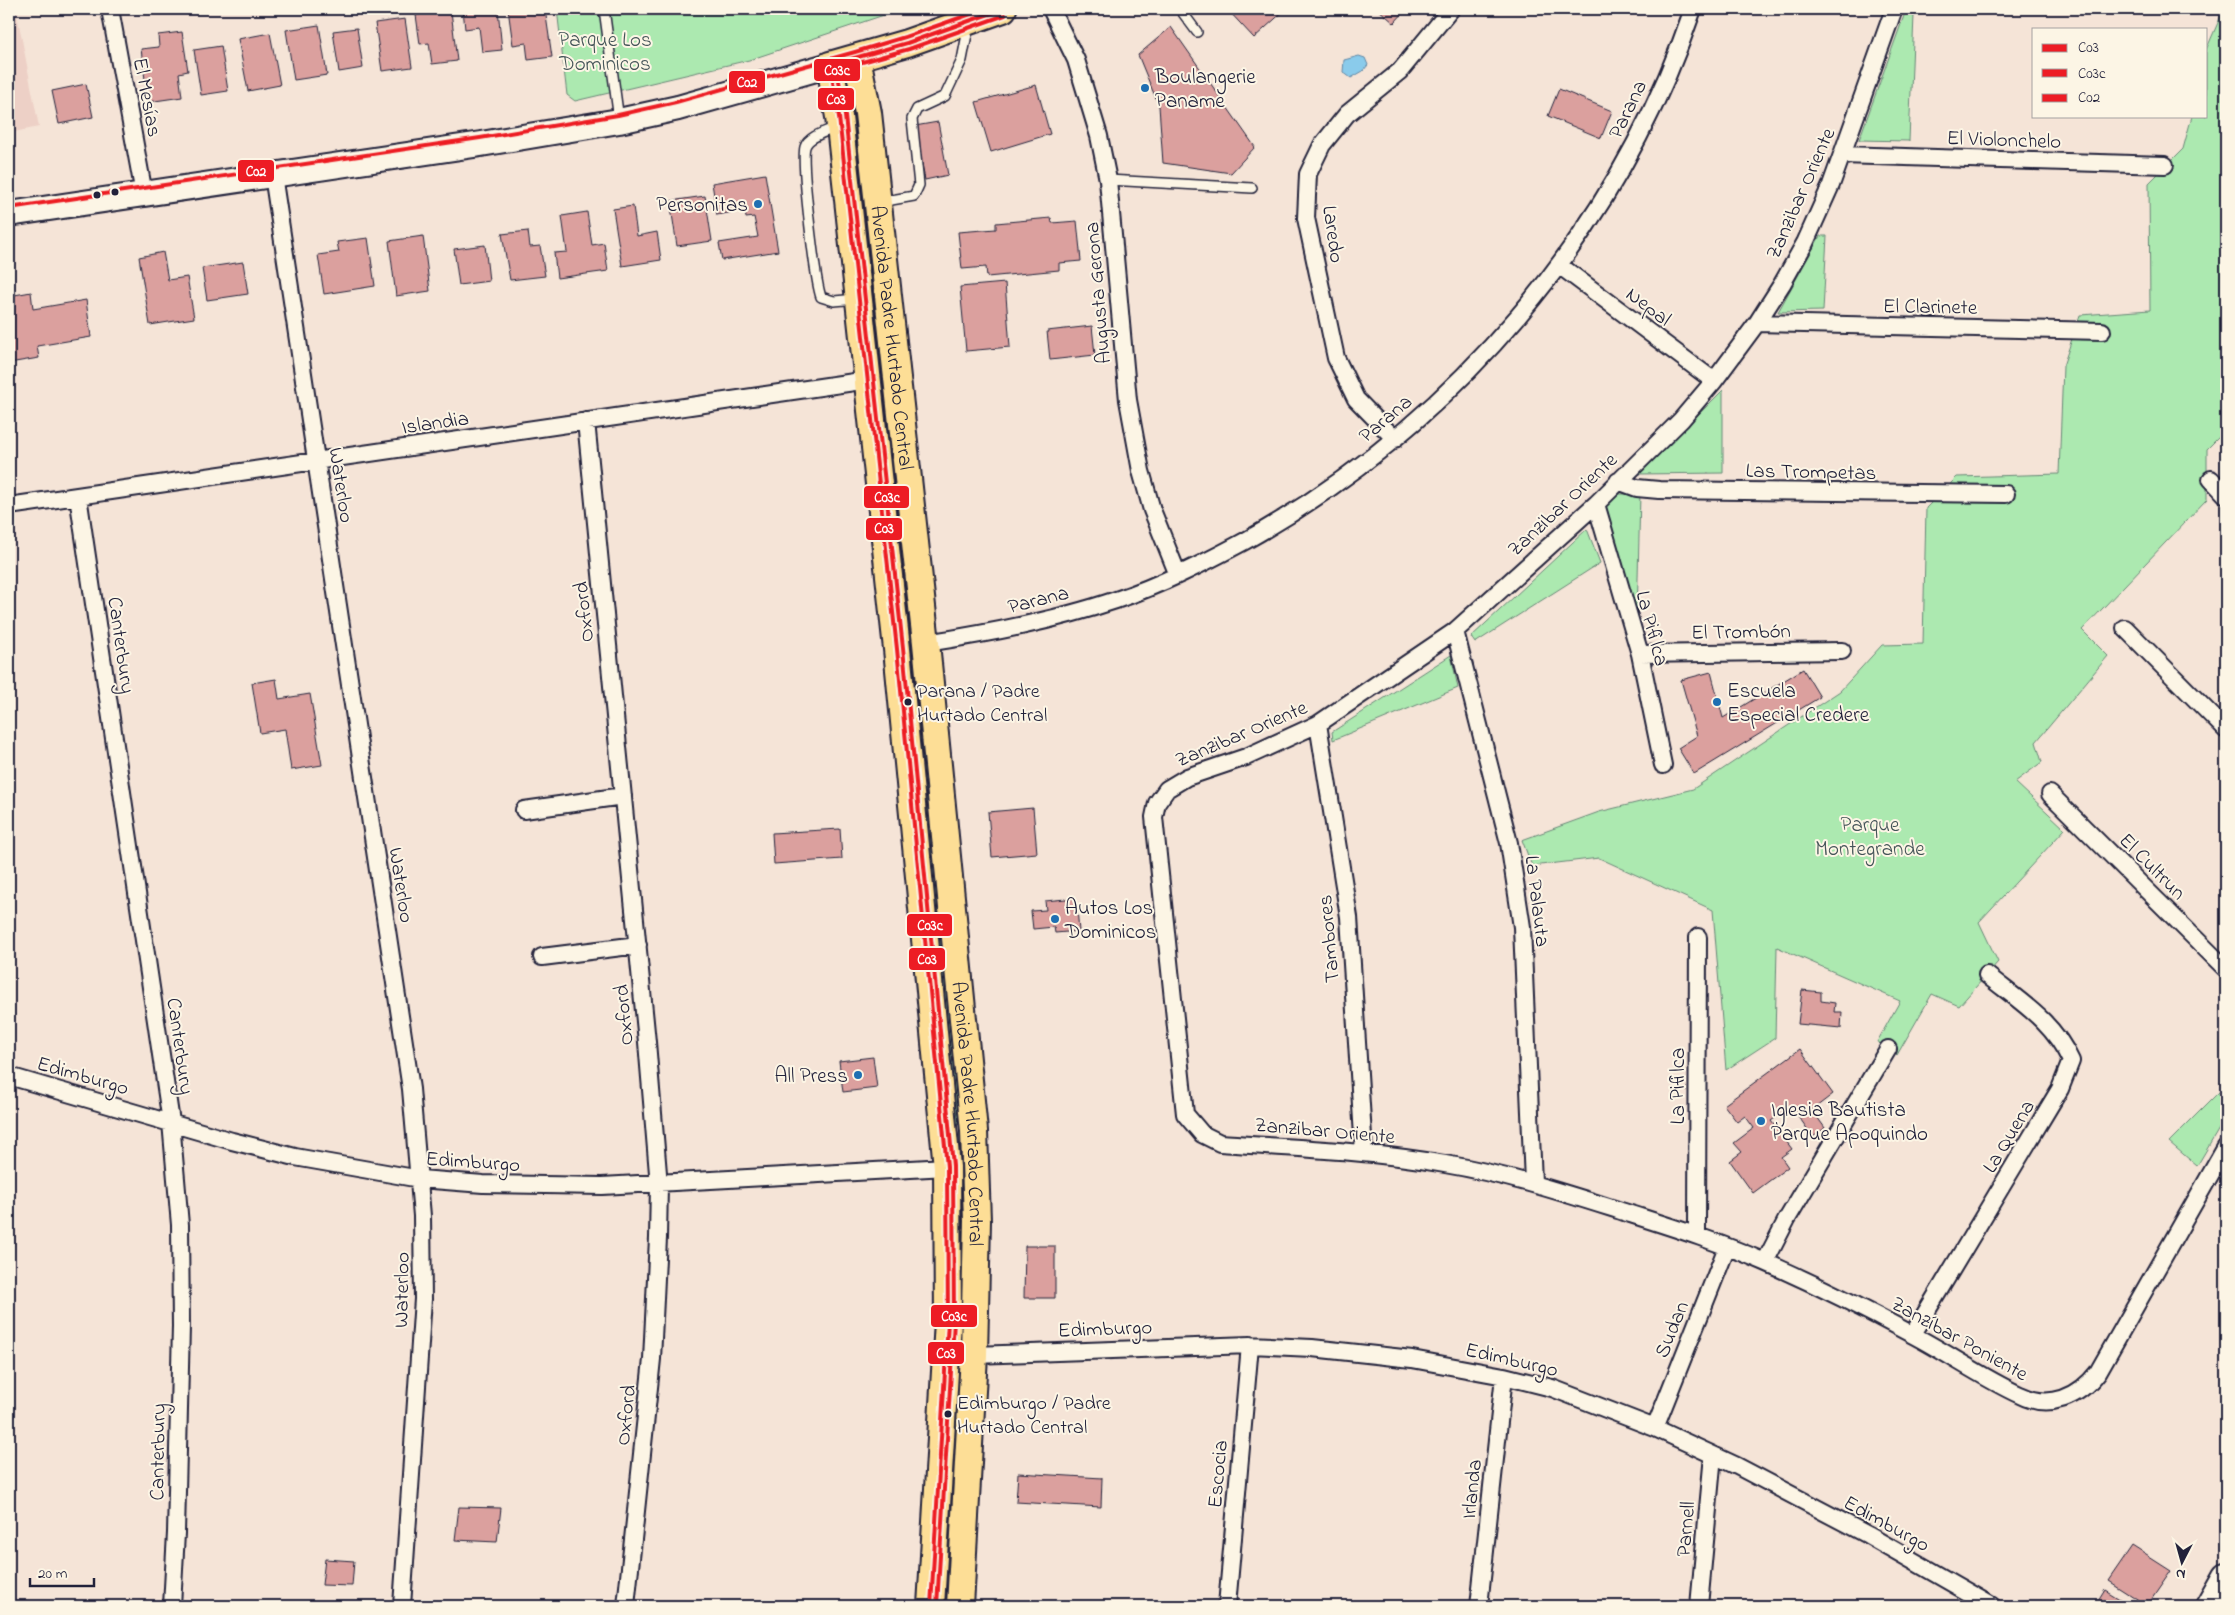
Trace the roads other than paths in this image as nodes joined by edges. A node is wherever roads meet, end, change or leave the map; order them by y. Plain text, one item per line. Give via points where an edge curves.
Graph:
1 (110, 9) edge
2 (604, 9) edge
3 (1003, 9) edge
4 (1051, 9) edge
5 (1180, 9) edge
6 (1451, 9) edge
7 (1693, 9) edge
8 (1894, 9) edge
9 (978, 17) edge
10 (1197, 32) dead end
11 (857, 58) junction
12 (830, 65) junction
13 (619, 121) junction
14 (840, 126) junction
15 (1842, 156) junction
16 (2165, 165) dead end
17 (273, 175) junction
18 (1108, 180) junction
19 (1252, 188) dead end
20 (144, 194) junction
21 (877, 203) junction
22 (9, 214) edge
23 (1559, 265) junction
24 (859, 298) junction
25 (1757, 323) junction
26 (2102, 331) dead end
27 (868, 380) junction
28 (1714, 381) junction
29 (586, 421) junction
30 (1395, 439) junction
31 (316, 461) junction
32 (2211, 479) dead end
33 (1618, 481) junction
34 (2006, 494) dead end
35 (2226, 495) edge
36 (78, 496) junction
37 (1596, 504) junction
38 (9, 506) edge
39 (1178, 575) junction
40 (2125, 628) dead end
41 (1455, 631) junction
42 (926, 643) junction
43 (1842, 651) dead end
44 (1640, 654) junction
45 (1318, 724) junction
46 (2226, 730) edge
47 (1663, 765) dead end
48 (2050, 794) dead end
49 (623, 796) junction
50 (524, 810) dead end
51 (1698, 937) dead end
52 (638, 945) junction
53 (542, 957) dead end
54 (2226, 969) edge
55 (1987, 976) dead end
56 (1888, 1049) dead end
57 (9, 1076) edge
58 (171, 1122) junction
59 (2226, 1147) edge
60 (1364, 1152) junction
61 (947, 1167) junction
62 (420, 1179) junction
63 (1533, 1182) junction
64 (659, 1185) junction
65 (1697, 1235) junction
66 (1727, 1247) junction
67 (1765, 1262) junction
68 (1913, 1334) junction
69 (1250, 1345) junction
70 (974, 1355) junction
71 (1504, 1376) junction
72 (1655, 1428) junction
73 (1713, 1455) junction
74 (2226, 1576) edge
75 (172, 1606) edge
76 (402, 1606) edge
77 (626, 1606) edge
78 (931, 1606) edge
79 (960, 1606) edge
80 (1227, 1606) edge
81 (1479, 1606) edge
82 (1699, 1606) edge
83 (1992, 1606) edge
84 (2208, 1606) edge

1 - 20 street, El Mesías
2 - 13 lane
3 - 9 main road
4 - 18 street, Augusta Gerona via 1076,60 1089,98
5 - 10 lane
6 - 30 street, Laredo via 1400,71 1347,114 1322,145 1308,174 1306,218 1336,358 1356,399
7 - 23 street, Parana via 1643,128 1590,221
8 - 15 street, Zanzibar Oriente
9 - 11 main road
9 - 21 lane via 945,96 917,109 912,119 919,185 914,196
11 - 12 main road
11 - 21 main road, Avenida Padre Hurtado Central via 868,113
12 - 13 main road via 678,108
12 - 14 main road, Avenida Padre Hurtado Central
13 - 17 main road
14 - 24 main road, Avenida Padre Hurtado Central
14 - 24 lane via 810,139 805,147 805,172 821,297 834,301
15 - 16 street, El Violonchelo
15 - 25 street, Zanzibar Oriente via 1805,242
17 - 20 main road
17 - 31 street, Waterloo
18 - 19 lane
18 - 39 street, Augusta Gerona via 1132,418 1141,471 1152,510
20 - 22 main road
21 - 42 main road, Avenida Padre Hurtado Central
23 - 28 street, Nepal
23 - 30 street, Parana via 1530,303 1466,374
24 - 27 main road, Avenida Padre Hurtado Central
25 - 26 street, El Clarinete
25 - 28 street, Zanzibar Oriente
27 - 29 street, Islandia
27 - 61 main road, Avenida Padre Hurtado Central
28 - 33 street, Zanzibar Oriente via 1681,420
29 - 31 street, Islandia
29 - 49 street, Oxford
30 - 39 street, Parana via 1313,500
31 - 36 street, Islandia
31 - 62 street, Waterloo via 411,1088
32 - 35 street
33 - 34 street, Las Trompetas via 1637,488 1659,490
33 - 37 street, Zanzibar Oriente
36 - 38 street, Islandia
36 - 58 street, Canterbury
37 - 41 street, Zanzibar Oriente
37 - 44 street, La Pifilca
39 - 42 street, Parana via 1118,600 1065,616
40 - 46 street
41 - 45 street, Zanzibar Oriente
41 - 63 street, La Palauta via 1509,843 1522,927
42 - 70 main road, Avenida Padre Hurtado Central via 974,1131 977,1221
43 - 44 street, El Trombón
44 - 47 street, La Pifilca
45 - 60 street, Tambores via 1349,917
45 - 60 street, Zanzibar Oriente via 1246,757 1187,777 1167,789 1157,803 1154,818 1170,977 1185,1114 1202,1134 1220,1142
48 - 54 street, El Cultrun
49 - 50 street
49 - 52 street, Oxford
51 - 65 street, La Pifilca
52 - 53 street
52 - 64 street, Oxford
55 - 68 street, La Quena via 2050,1026 2063,1043 2071,1062 2060,1089
56 - 67 street
57 - 58 street, Edimburgo
58 - 62 street, Edimburgo via 295,1157
58 - 75 street, Canterbury via 180,1224 181,1326
59 - 68 street, Zanzíbar Poniente via 2098,1372 2080,1391 2059,1401 2027,1399
60 - 63 street, Zanzibar Oriente via 1447,1164
61 - 64 street, Edimburgo
61 - 78 main road, Avenida Padre Hurtado Central via 948,1321
62 - 64 street, Edimburgo via 545,1186
62 - 76 street, Waterloo via 423,1318
63 - 65 street, Zanzibar Oriente
64 - 77 street, Oxford via 654,1325
65 - 66 street, Zanzibar Oriente
66 - 67 street, Zanzíbar Poniente
66 - 72 street, Sudan
67 - 68 street, Zanzíbar Poniente
69 - 70 street, Edimburgo
69 - 71 street, Edimburgo via 1412,1359
69 - 80 street, Escocia
70 - 79 main road, Avenida Padre Hurtado Central
71 - 72 street, Edimburgo via 1552,1388
71 - 81 street, Irlanda
72 - 73 street, Edimburgo
73 - 82 street, Parnell
73 - 83 street, Edimburgo via 1868,1536
74 - 84 main road

